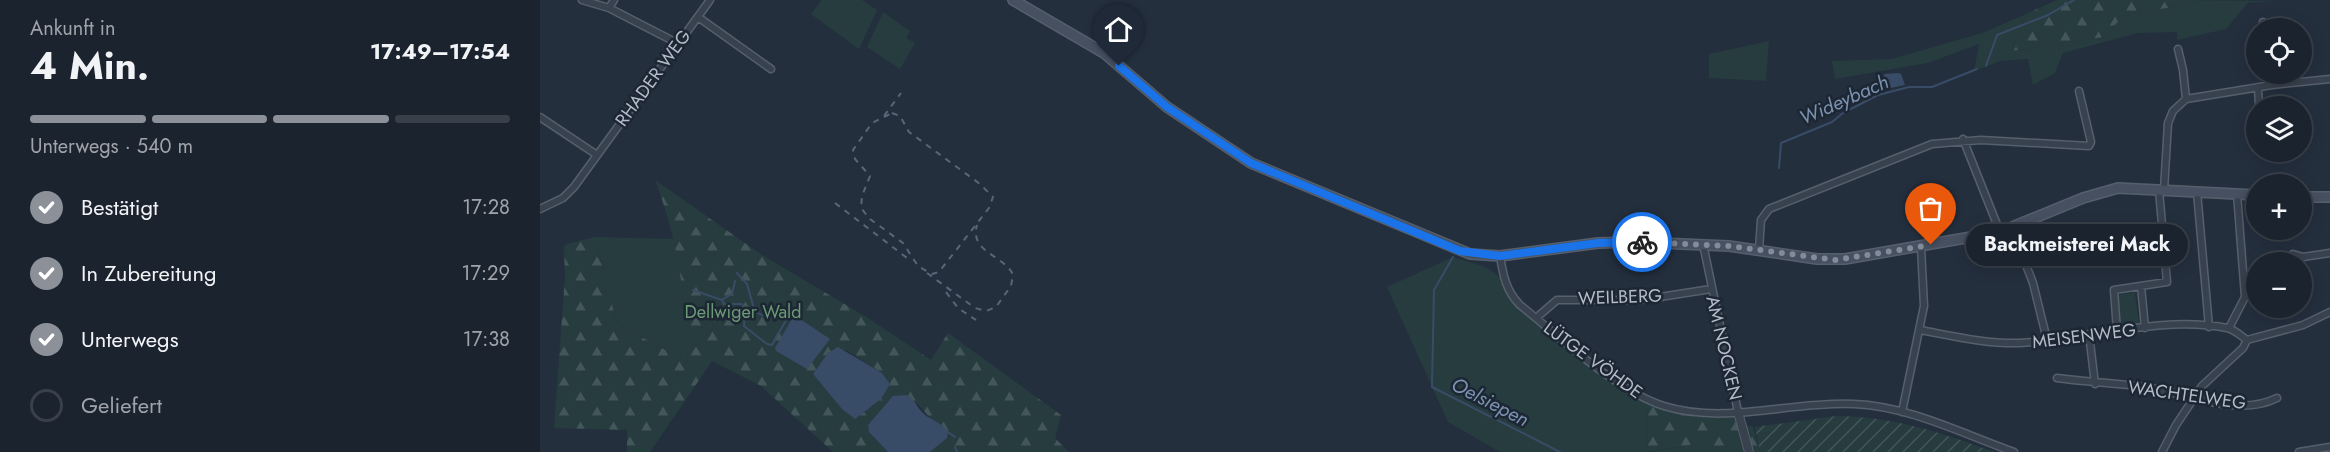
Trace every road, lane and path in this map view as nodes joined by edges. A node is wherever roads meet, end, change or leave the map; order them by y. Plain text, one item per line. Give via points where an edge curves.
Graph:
1 (582, 0) edge
2 (614, 0) edge
3 (710, 0) edge
4 (1013, 0) edge
5 (609, 8) junction
6 (698, 17) junction
7 (677, 43) junction
8 (2178, 49) dead end
9 (771, 69) dead end
10 (2330, 79) edge
11 (2272, 85) joint
12 (2258, 87) junction
13 (2079, 91) dead end
14 (2258, 96) edge
15 (2186, 99) junction
16 (540, 117) edge
17 (1963, 139) junction
18 (597, 155) junction
19 (2162, 190) junction
20 (2197, 192) junction
21 (2237, 194) junction
22 (2246, 194) edge
23 (2312, 197) edge
24 (2330, 197) edge
25 (540, 209) edge
26 (2012, 229) junction
27 (2000, 232) junction
28 (1703, 244) junction
29 (1921, 247) junction
30 (1759, 250) junction
31 (2330, 253) edge
32 (1500, 256) junction
33 (2312, 256) edge
34 (2141, 286) junction
35 (1711, 289) junction
36 (2330, 312) edge
37 (1536, 318) junction
38 (2210, 327) junction
39 (2145, 328) junction
40 (2229, 328) junction
41 (1920, 330) junction
42 (2117, 331) junction
43 (2089, 334) junction
44 (2048, 340) junction
45 (2247, 340) junction
46 (2057, 378) dead end
47 (2095, 384) junction
48 (2194, 397) junction
49 (2277, 398) dead end
50 (1738, 412) junction
51 (1902, 412) junction
52 (2330, 447) edge
53 (1749, 452) edge
54 (2014, 452) edge
55 (2162, 452) edge
56 (2299, 452) edge

1 - 5 street
2 - 5 street
3 - 6 street, RHADER WEG
4 - 32 main road via 1096,48 1167,107 1251,163 1460,251
5 - 7 street
6 - 7 street, RHADER WEG
6 - 9 street
7 - 18 street, RHADER WEG
8 - 15 street
10 - 11 street
11 - 12 street
12 - 14 street
12 - 15 street
13 - 17 street via 2089,146
15 - 19 street via 2168,123
16 - 18 street
17 - 27 street
17 - 30 street via 1913,150 1769,209 1761,220
18 - 25 street, RHADER WEG via 563,198
19 - 20 main road
19 - 26 main road via 2118,188 2096,193
19 - 34 street via 2167,282
20 - 21 main road
20 - 38 street
21 - 22 main road
21 - 40 street via 2245,297
23 - 24 main road
26 - 27 main road
26 - 44 street via 2033,283
27 - 29 main road
28 - 30 main road
28 - 32 main road via 1610,242
28 - 35 street, AM NOCKEN
29 - 30 main road via 1835,260
29 - 41 street via 1924,306
31 - 33 street
32 - 37 street, LÜTGE VÖHDE via 1512,297
34 - 39 street
34 - 42 street via 2114,290
35 - 37 street, WEILBERG via 1641,300 1557,300
35 - 50 street, AM NOCKEN
36 - 45 street via 2294,328
37 - 50 street, LÜTGE VÖHDE via 1622,386 1647,399 1692,412
38 - 39 street, MEISENWEG
38 - 40 street, MEISENWEG
39 - 42 street, MEISENWEG
40 - 45 street
41 - 44 street, MEISENWEG via 1979,341
41 - 51 street
42 - 43 street, MEISENWEG
43 - 44 street, MEISENWEG
43 - 47 street
45 - 48 street
46 - 47 street, WACHTELWEG
47 - 48 street, WACHTELWEG via 2146,387
48 - 49 street, WACHTELWEG via 2238,405 2265,404
48 - 55 street
50 - 51 street, LÜTGE VÖHDE via 1834,404
50 - 53 street, AM NOCKEN
51 - 54 street, LÜTGE VÖHDE
52 - 56 street

